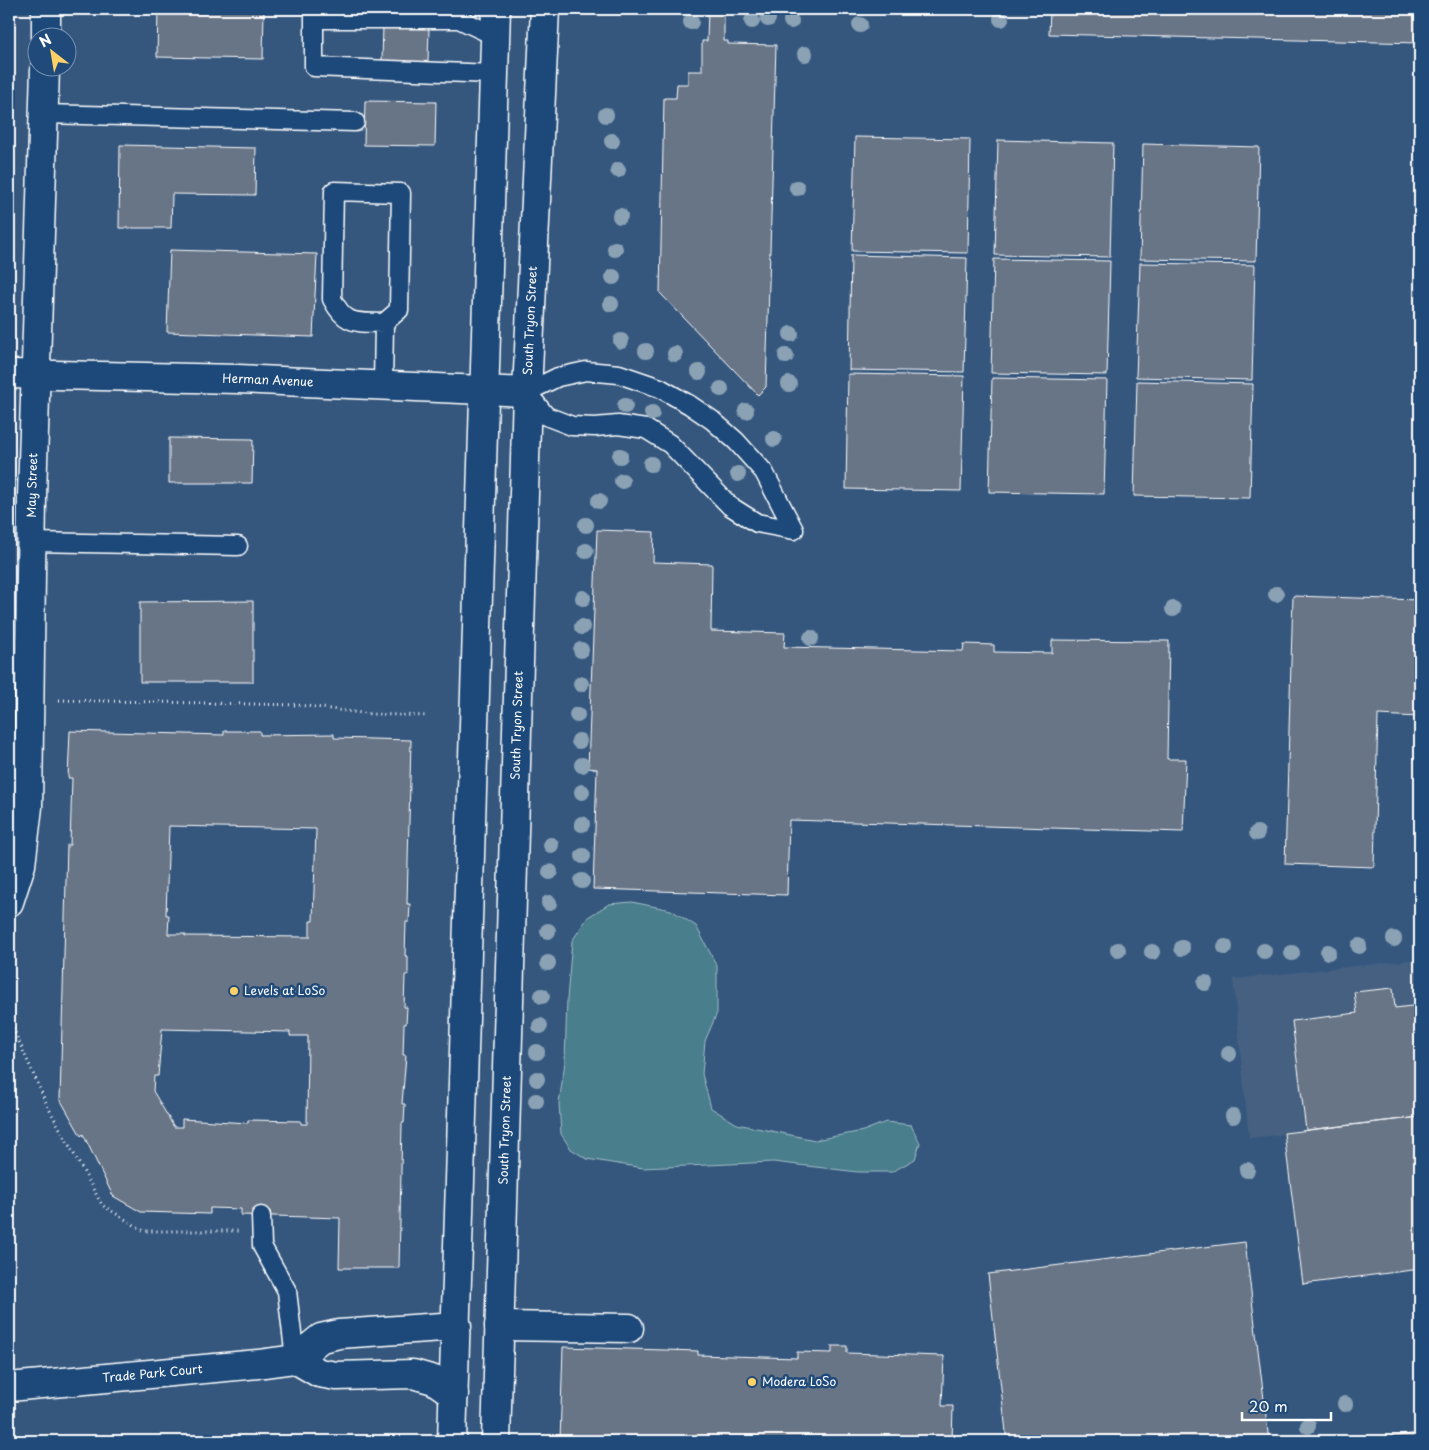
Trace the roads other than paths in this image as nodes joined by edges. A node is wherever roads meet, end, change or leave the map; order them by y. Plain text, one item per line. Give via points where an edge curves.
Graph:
1 (46, 9) edge
2 (496, 9) edge
3 (545, 9) edge
4 (314, 14) edge
5 (462, 14) edge
6 (46, 28) edge
7 (495, 36) junction
8 (493, 74) junction
9 (45, 78) edge
10 (43, 114) junction
11 (355, 122) dead end
12 (384, 323) junction
13 (9, 374) edge
14 (36, 374) junction
15 (383, 386) junction
16 (484, 390) junction
17 (527, 392) junction
18 (32, 542) junction
19 (238, 546) dead end
20 (15, 863) edge
21 (9, 902) edge
22 (261, 1216) dead end
23 (457, 1326) junction
24 (499, 1326) junction
25 (629, 1328) dead end
26 (295, 1359) junction
27 (9, 1387) edge
28 (454, 1394) junction
29 (452, 1441) edge
30 (496, 1441) edge

1 - 6 main road
2 - 7 main road
3 - 17 main road, South Tryon Street
4 - 5 lane
4 - 8 lane via 314,67
5 - 7 lane
7 - 8 main road
8 - 16 main road
9 - 10 main road, May Street
10 - 11 lane
10 - 14 main road, May Street
12 - 12 lane via 399,310 401,193 334,192 332,299 340,314 350,322
12 - 15 lane
13 - 14 main road, Herman Avenue
14 - 15 main road, Herman Avenue
14 - 18 main road, May Street
15 - 16 main road, Herman Avenue
16 - 17 main road, Herman Avenue
16 - 23 main road
17 - 17 lane via 546,416 572,426 618,425 646,429 670,444 730,506 757,523 794,530 764,472 736,441 690,404 660,388 619,374 586,371 558,377
17 - 24 main road, South Tryon Street
18 - 19 lane
18 - 20 main road, May Street via 28,807
20 - 21 main road, May Street
22 - 26 lane via 262,1246 286,1291
23 - 24 main road
23 - 26 main road via 339,1334 322,1338
23 - 28 main road
24 - 25 main road
24 - 30 main road, South Tryon Street
26 - 27 main road, Trade Park Court
26 - 28 main road via 319,1373 336,1376 413,1374 434,1380
28 - 29 main road

